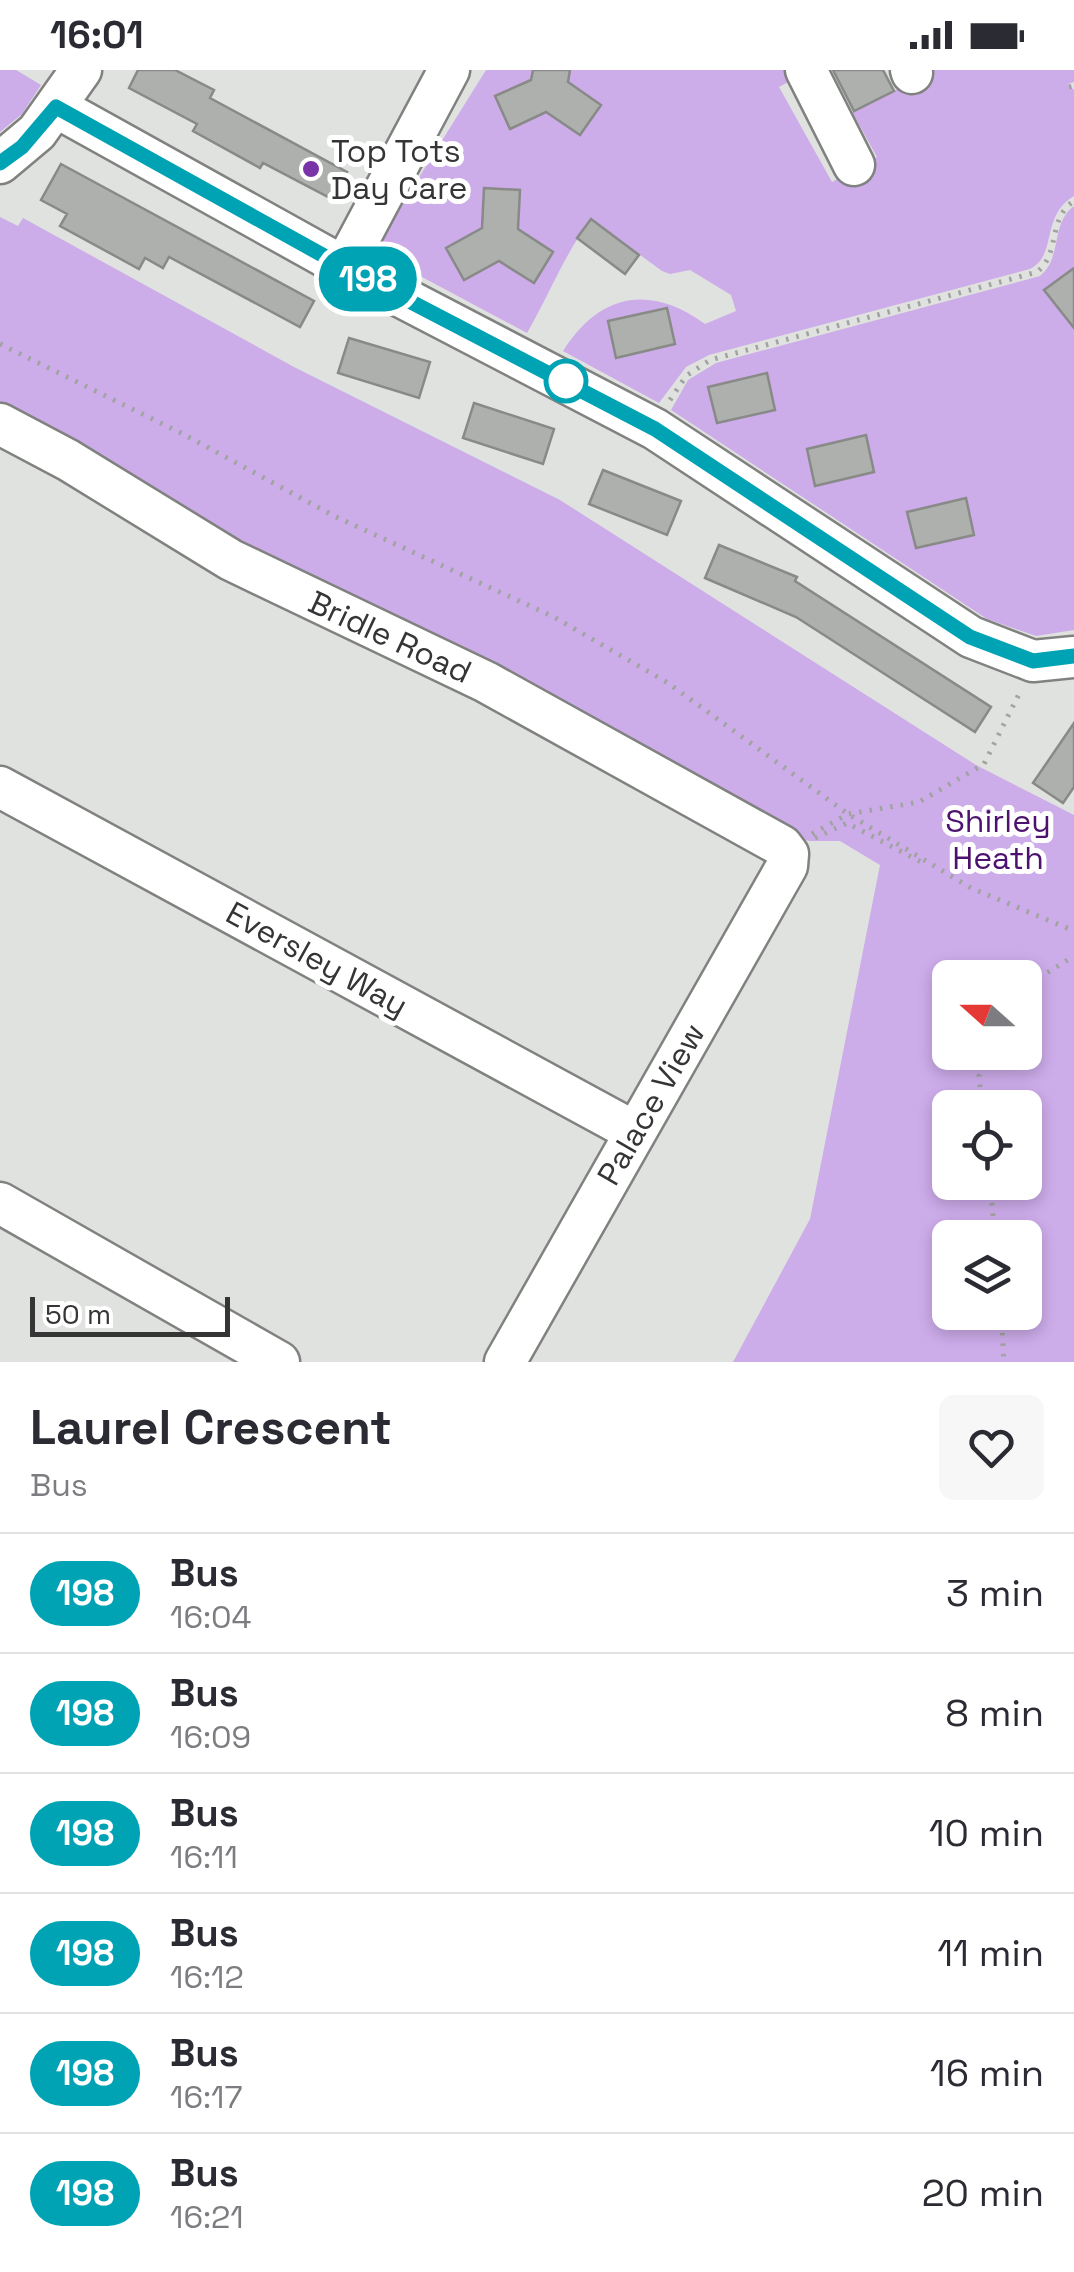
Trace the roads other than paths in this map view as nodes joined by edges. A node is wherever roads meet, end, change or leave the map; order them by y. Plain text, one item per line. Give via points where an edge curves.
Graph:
1 (81, 70) edge
2 (449, 70) edge
3 (806, 70) edge
4 (56, 107) junction
5 (0, 163) edge
6 (854, 166) dead end
7 (344, 267) junction
8 (0, 424) edge
9 (1074, 656) edge
10 (0, 787) edge
11 (799, 842) joint
12 (634, 1132) junction
13 (0, 1203) edge
14 (279, 1362) edge
15 (505, 1362) edge

1 - 4 street
2 - 7 street
3 - 6 street
4 - 5 street
4 - 7 street
7 - 9 street via 655,429 970,637 1033,661
8 - 11 street, Bridle Road via 232,560
10 - 12 street, Eversley Way
11 - 12 street, Palace View
12 - 15 street, Palace View
13 - 14 street

